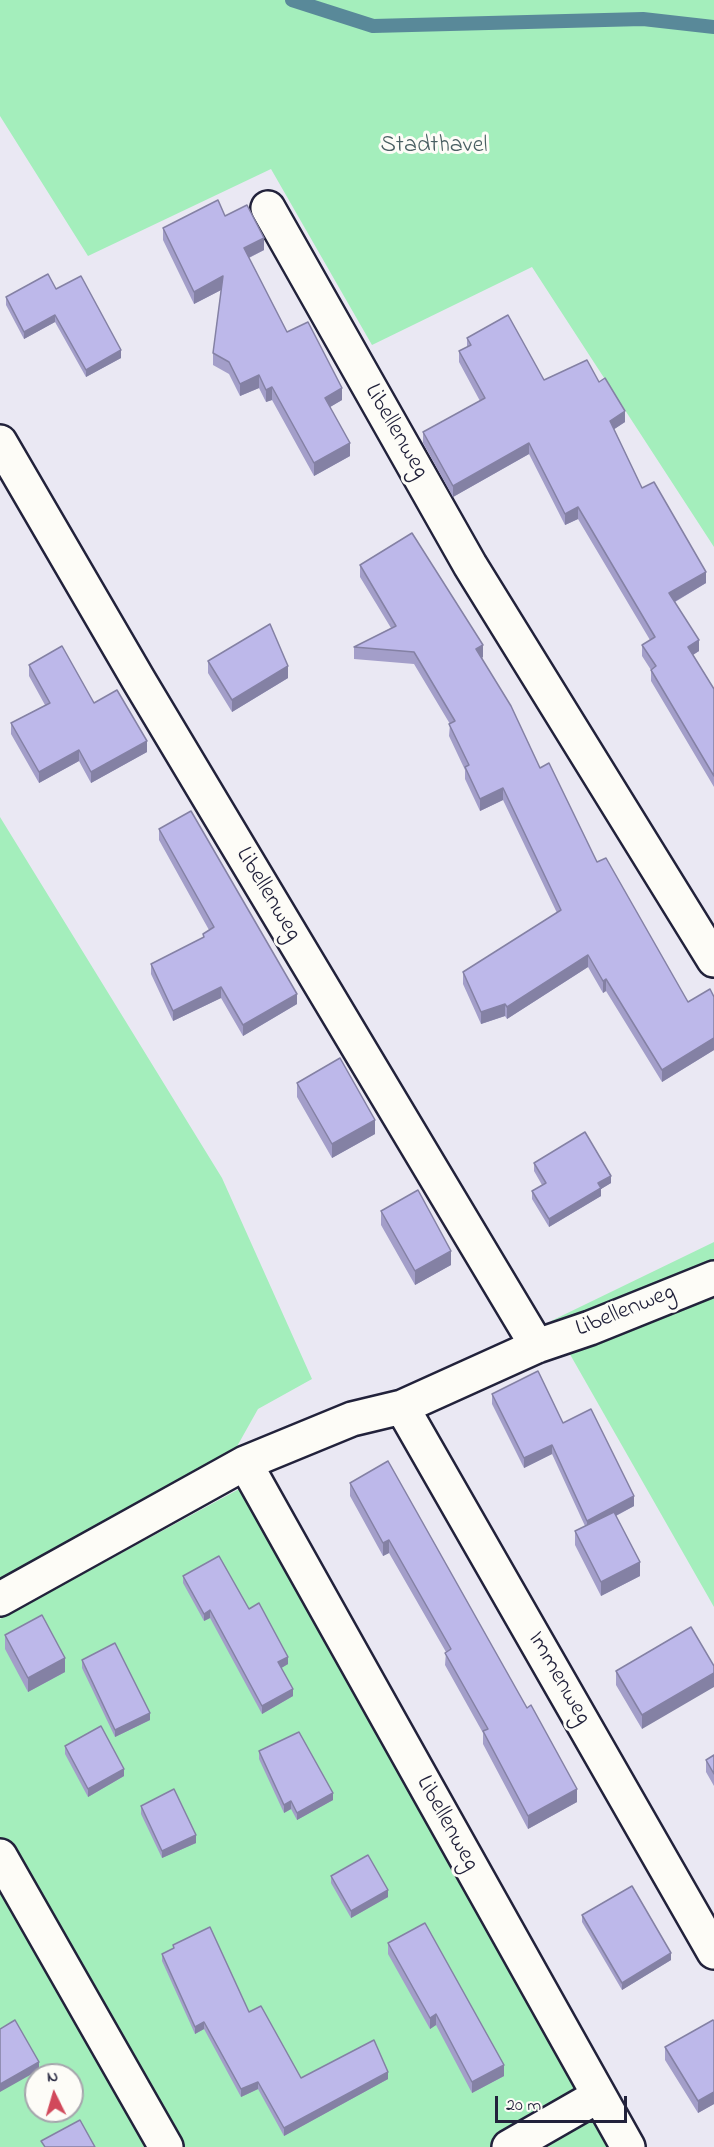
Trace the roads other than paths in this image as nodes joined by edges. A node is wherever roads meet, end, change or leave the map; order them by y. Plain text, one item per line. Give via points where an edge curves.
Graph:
1 (268, 208) dead end
2 (0, 442) edge
3 (714, 960) edge
4 (714, 1278) edge
5 (537, 1346) junction
6 (402, 1407) junction
7 (245, 1463) junction
8 (0, 1599) edge
9 (0, 1856) edge
10 (714, 1952) edge
11 (598, 2096) junction
12 (166, 2147) edge
13 (509, 2147) edge
14 (628, 2147) edge

1 - 3 street, Libellenweg via 471,565
2 - 5 street, Libellenweg
4 - 5 street, Libellenweg
5 - 6 street, Libellenweg
6 - 7 street, Libellenweg via 352,1419
6 - 10 street, Immenweg
7 - 8 street, Libellenweg
7 - 11 street, Libellenweg
9 - 12 street
11 - 13 street
11 - 14 street

